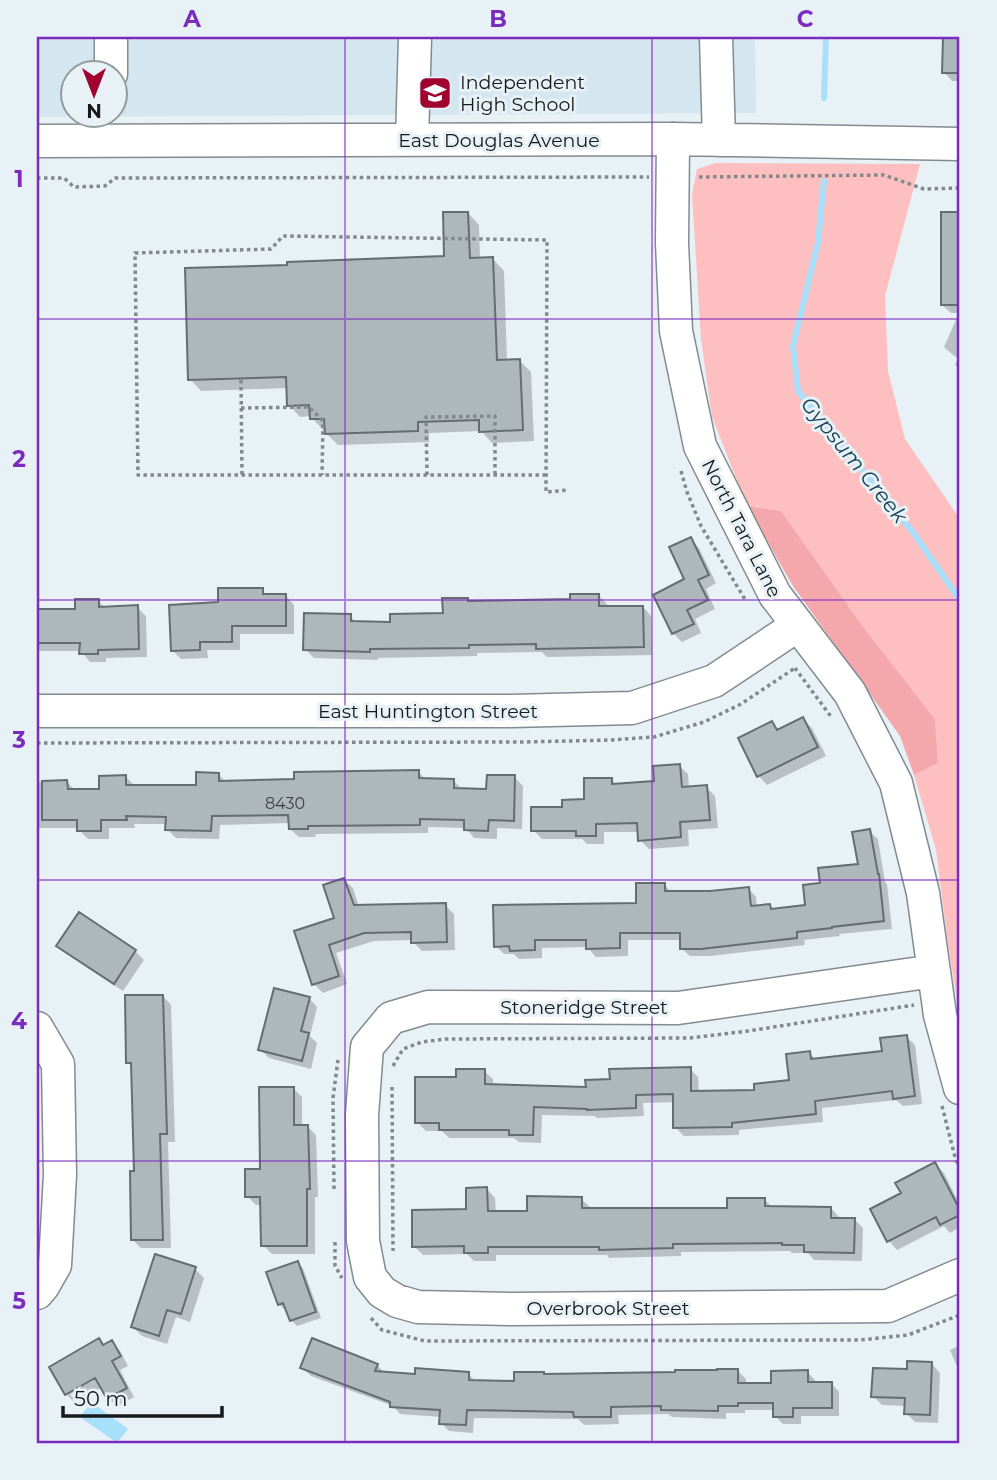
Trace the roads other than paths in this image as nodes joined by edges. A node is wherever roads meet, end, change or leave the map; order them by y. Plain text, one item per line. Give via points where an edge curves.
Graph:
1 (111, 37) edge
2 (716, 37) edge
3 (415, 38) edge
4 (111, 60) edge
5 (130, 129) edge
6 (100, 130) edge
7 (673, 139) junction
8 (412, 140) junction
9 (719, 140) junction
10 (37, 141) edge
11 (960, 144) edge
12 (786, 633) junction
13 (37, 711) edge
14 (922, 973) junction
15 (37, 1028) edge
16 (951, 1097) edge
17 (362, 1168) joint
18 (960, 1275) edge
19 (37, 1293) edge

1 - 4 street
2 - 9 street
3 - 8 street
5 - 8 street, East Douglas Avenue
6 - 10 street, East Douglas Avenue
7 - 8 street, East Douglas Avenue
7 - 9 street, East Douglas Avenue
7 - 12 street, North Tara Lane via 676,331 700,446 775,595
9 - 11 street, East Douglas Avenue
12 - 13 street, East Huntington Street via 715,681 632,708
12 - 14 street, North Tara Lane via 849,693 896,783 923,893
14 - 16 street, North Tara Lane via 940,1015
14 - 17 street, Stoneridge Street via 678,1008 428,1007 391,1018 367,1047
15 - 19 street via 58,1064 60,1164 55,1265
17 - 18 street, Overbrook Street via 363,1241 370,1277 382,1292 418,1307 888,1306

